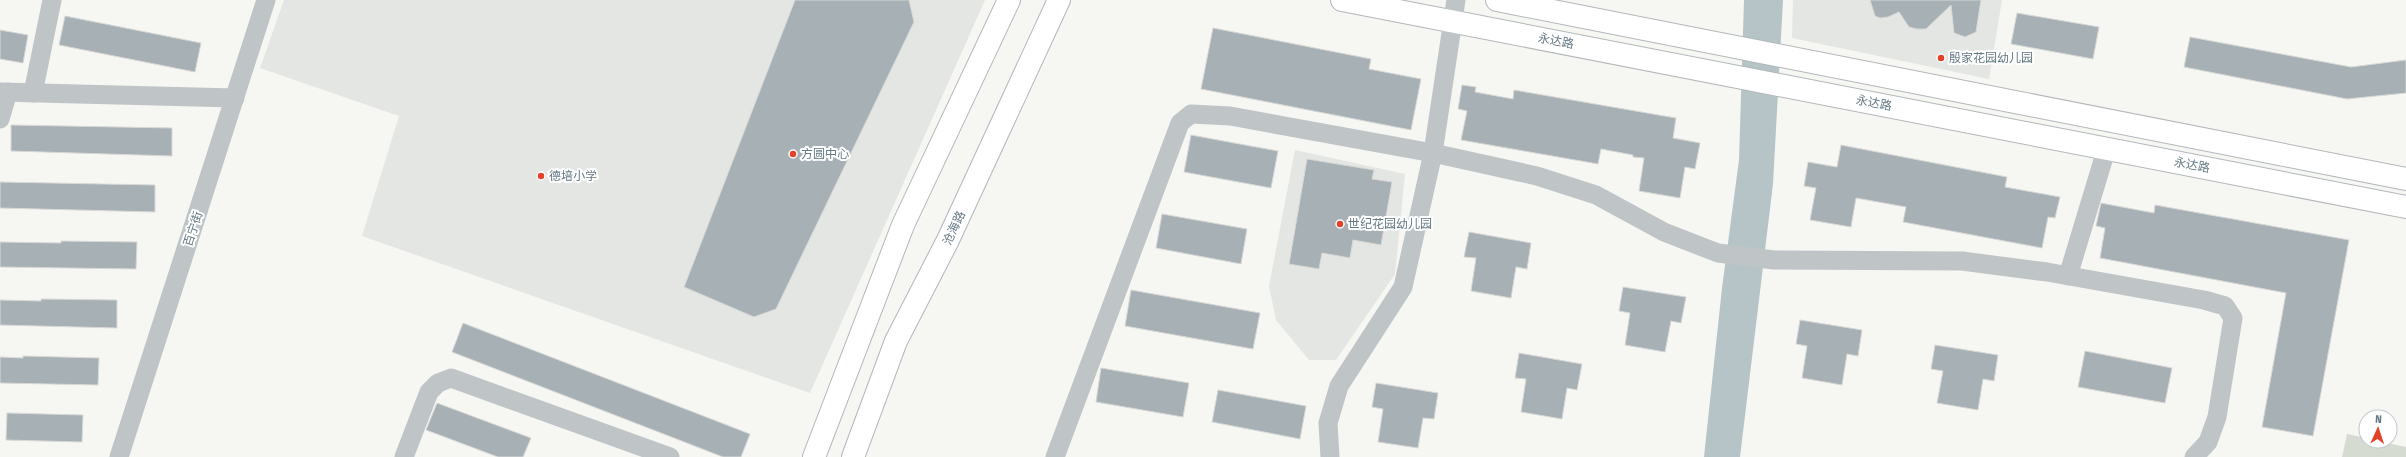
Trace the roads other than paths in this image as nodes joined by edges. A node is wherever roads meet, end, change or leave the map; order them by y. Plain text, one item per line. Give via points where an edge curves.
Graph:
1 (52, 0) edge
2 (266, 0) edge
3 (1009, 0) edge
4 (1059, 0) edge
5 (1342, 0) edge
6 (1456, 0) edge
7 (1497, 0) edge
8 (1453, 22) junction
9 (4, 92) edge
10 (33, 93) junction
11 (235, 98) junction
12 (0, 119) edge
13 (2107, 148) junction
14 (1434, 153) junction
15 (2406, 179) edge
16 (2406, 207) edge
17 (2068, 276) junction
18 (119, 457) edge
19 (404, 457) edge
20 (670, 457) edge
21 (814, 457) edge
22 (853, 457) edge
23 (1055, 457) edge
24 (1330, 457) edge
25 (2194, 457) edge

1 - 10 street
2 - 11 street, 百宁街
3 - 21 main road via 903,225
4 - 22 main road, 沧海路 via 948,240 896,341
5 - 8 main road, 永达路
6 - 8 street
7 - 15 main road
8 - 13 main road, 永达路
8 - 14 street
9 - 10 street
9 - 12 street
10 - 11 street
11 - 18 street, 百宁街
13 - 16 main road, 永达路
13 - 17 street
14 - 17 street via 1537,176 1596,195 1664,232 1718,253 1774,260 1962,261
14 - 23 street via 1230,116 1191,114 1180,123
14 - 24 street via 1403,287 1338,386 1328,423
17 - 25 street via 2225,306 2233,318 2217,417 2208,442
19 - 20 street via 429,392 438,383 451,378

